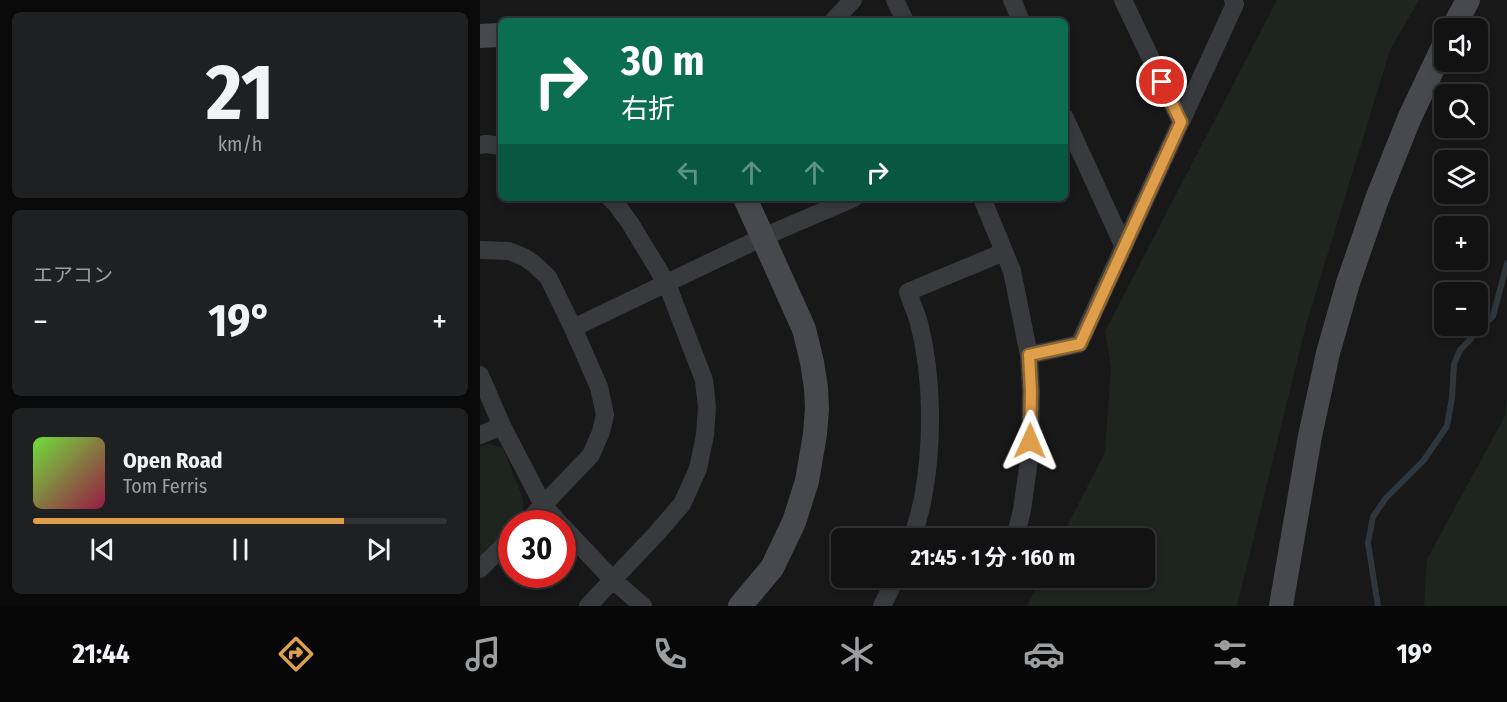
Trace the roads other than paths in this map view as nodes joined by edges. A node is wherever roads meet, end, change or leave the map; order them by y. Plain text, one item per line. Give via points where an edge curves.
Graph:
1 (853, 0) edge
2 (896, 0) edge
3 (1012, 0) edge
4 (1123, 0) edge
5 (1233, 0) edge
6 (1468, 0) edge
7 (836, 18) edge
8 (903, 18) edge
9 (1020, 18) edge
10 (1458, 18) edge
11 (498, 35) edge
12 (480, 36) edge
13 (1434, 66) edge
14 (1181, 122) junction
15 (1068, 125) edge
16 (480, 145) edge
17 (498, 146) edge
18 (612, 201) edge
19 (747, 201) edge
20 (847, 201) edge
21 (983, 201) edge
22 (763, 237) junction
23 (1124, 247) junction
24 (480, 250) edge
25 (1004, 252) junction
26 (667, 284) junction
27 (573, 328) junction
28 (1029, 355) junction
29 (480, 375) edge
30 (502, 426) junction
31 (480, 435) edge
32 (543, 505) junction
33 (538, 510) edge
34 (548, 510) edge
35 (916, 528) edge
36 (1018, 528) edge
37 (576, 541) edge
38 (498, 551) edge
39 (480, 569) edge
40 (613, 580) junction
41 (891, 588) edge
42 (588, 606) edge
43 (642, 606) edge
44 (740, 606) edge
45 (882, 606) edge
46 (1281, 606) edge

1 - 7 street
2 - 8 street
3 - 9 street
4 - 14 street
5 - 14 street via 1235,4
6 - 10 street
11 - 12 street
13 - 46 street via 1377,199 1328,353
14 - 23 street
15 - 23 street
16 - 17 street
18 - 26 street
19 - 22 street
20 - 22 street
21 - 25 street
22 - 26 street
22 - 44 street via 804,329 816,388 815,434 807,481 794,522 772,568
23 - 28 street via 1080,344
24 - 27 street via 509,251 534,264 548,277
25 - 28 street via 1012,271
25 - 35 street via 908,292 919,323 929,408 928,455
26 - 27 street
26 - 40 street via 704,380 705,435 698,469 682,504
27 - 32 street via 599,387 605,415 591,455
28 - 36 street via 1030,453
29 - 30 street
30 - 31 street
30 - 32 street
32 - 33 street
32 - 34 street
37 - 40 street
38 - 39 street
40 - 42 street
40 - 43 street
41 - 45 street

